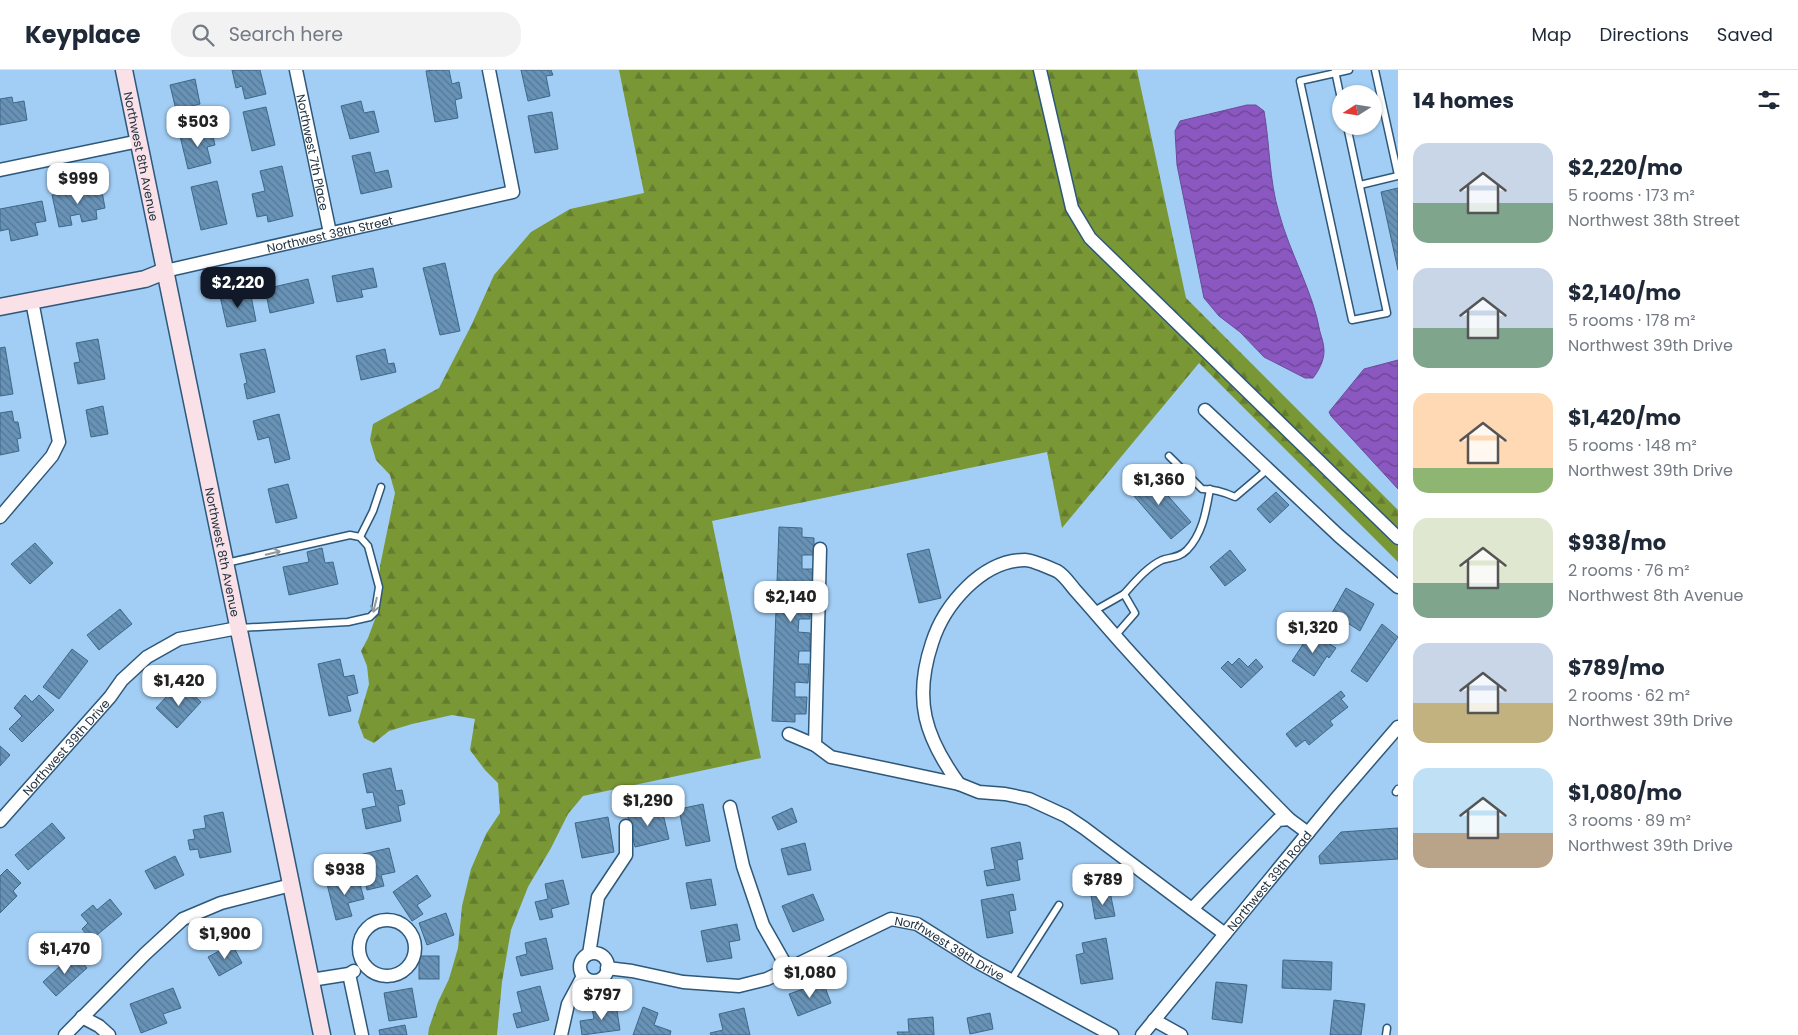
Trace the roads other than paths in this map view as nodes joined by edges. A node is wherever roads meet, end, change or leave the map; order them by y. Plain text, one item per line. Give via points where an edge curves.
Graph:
1 (124, 70) edge
2 (296, 70) edge
3 (489, 70) edge
4 (1040, 70) edge
5 (1349, 70) edge
6 (1375, 70) edge
7 (1335, 72) edge
8 (1338, 85) edge
9 (1349, 135) edge
10 (138, 141) junction
11 (0, 170) edge
12 (1398, 176) edge
13 (1360, 185) junction
14 (330, 233) junction
15 (165, 271) junction
16 (32, 301) junction
17 (0, 307) edge
18 (1205, 410) dead end
19 (1169, 456) dead end
20 (1268, 469) junction
21 (381, 487) dead end
22 (1210, 489) junction
23 (0, 517) edge
24 (360, 537) junction
25 (1398, 538) edge
26 (820, 549) dead end
27 (225, 563) junction
28 (1398, 587) edge
29 (1124, 594) junction
30 (1094, 611) junction
31 (238, 628) junction
32 (1115, 636) junction
33 (1398, 727) edge
34 (789, 734) dead end
35 (815, 744) junction
36 (959, 784) junction
37 (730, 807) dead end
38 (1289, 819) junction
39 (0, 821) edge
40 (626, 826) dead end
41 (1308, 833) junction
42 (291, 885) junction
43 (1059, 905) dead end
44 (1192, 910) junction
45 (1226, 934) junction
46 (589, 954) junction
47 (362, 962) junction
48 (607, 968) junction
49 (788, 969) junction
50 (349, 974) junction
51 (583, 976) junction
52 (311, 980) junction
53 (1011, 980) junction
54 (82, 1017) junction
55 (1154, 1020) junction
56 (65, 1035) edge
57 (109, 1035) edge
58 (322, 1035) edge
59 (362, 1035) edge
60 (561, 1035) edge
61 (1112, 1035) edge
62 (1142, 1035) edge
63 (1181, 1035) edge

1 - 10 street, Northwest 8th Avenue
2 - 14 street, Northwest 7th Place
3 - 14 street, Northwest 38th Street via 514,192
4 - 25 street via 1072,208 1090,238
5 - 7 lane
6 - 12 lane
7 - 8 lane
7 - 13 lane via 1300,81 1352,320 1387,313
9 - 13 lane
10 - 11 street
10 - 15 street, Northwest 8th Avenue
12 - 13 lane
14 - 15 street, Northwest 38th Street
15 - 16 street, Northwest 38th Street via 145,279
15 - 27 street, Northwest 8th Avenue
16 - 17 street, Northwest 38th Street
16 - 23 street via 59,442 52,456
18 - 20 street
19 - 22 lane via 1202,489
20 - 22 lane via 1235,497
20 - 28 street
21 - 24 lane
22 - 29 lane via 1202,528 1187,550 1178,557 1162,560
27 -> 24 lane via 350,535
24 -> 31 lane via 368,546 379,587 375,612 370,617 348,622
26 - 35 street
27 - 31 street, Northwest 8th Avenue
29 - 30 lane
29 - 32 lane via 1135,613
30 - 32 street
30 - 36 street via 1059,572 1026,560 993,568 955,598 934,635 928,656 924,677 924,714 942,761
31 - 39 street, Northwest 39th Drive via 180,640 146,657 122,680
31 - 42 street, Northwest 8th Avenue
32 - 38 street via 1177,705
33 - 41 street, Northwest 39th Road
34 - 35 street
35 - 36 street via 830,758
36 - 44 street via 979,792 1029,800 1066,816
37 - 49 street via 743,866 763,925
38 - 41 street
38 - 44 street via 1278,820
40 - 46 street via 626,855 598,897
41 - 45 street, Northwest 39th Road
42 - 52 street, Northwest 8th Avenue
42 - 54 street via 221,903 183,919
43 - 53 lane
44 - 45 street
45 - 55 street, Northwest 39th Road
46 - 48 street via 604,958
46 - 51 street via 584,956 580,966
47 - 47 street via 372,972 384,977 404,971 415,954 410,932 398,922 375,922 359,939
47 - 50 street
48 - 49 street, Northwest 39th Drive via 683,982 739,986 767,979
48 - 51 street via 598,980
49 - 53 street, Northwest 39th Drive via 891,920 917,924
50 - 52 street
50 - 59 street
51 - 60 street via 568,1004
52 - 58 street, Northwest 8th Avenue
53 - 61 street, Northwest 39th Drive
54 - 56 street
54 - 57 street
55 - 62 street, Northwest 39th Road
55 - 63 street

